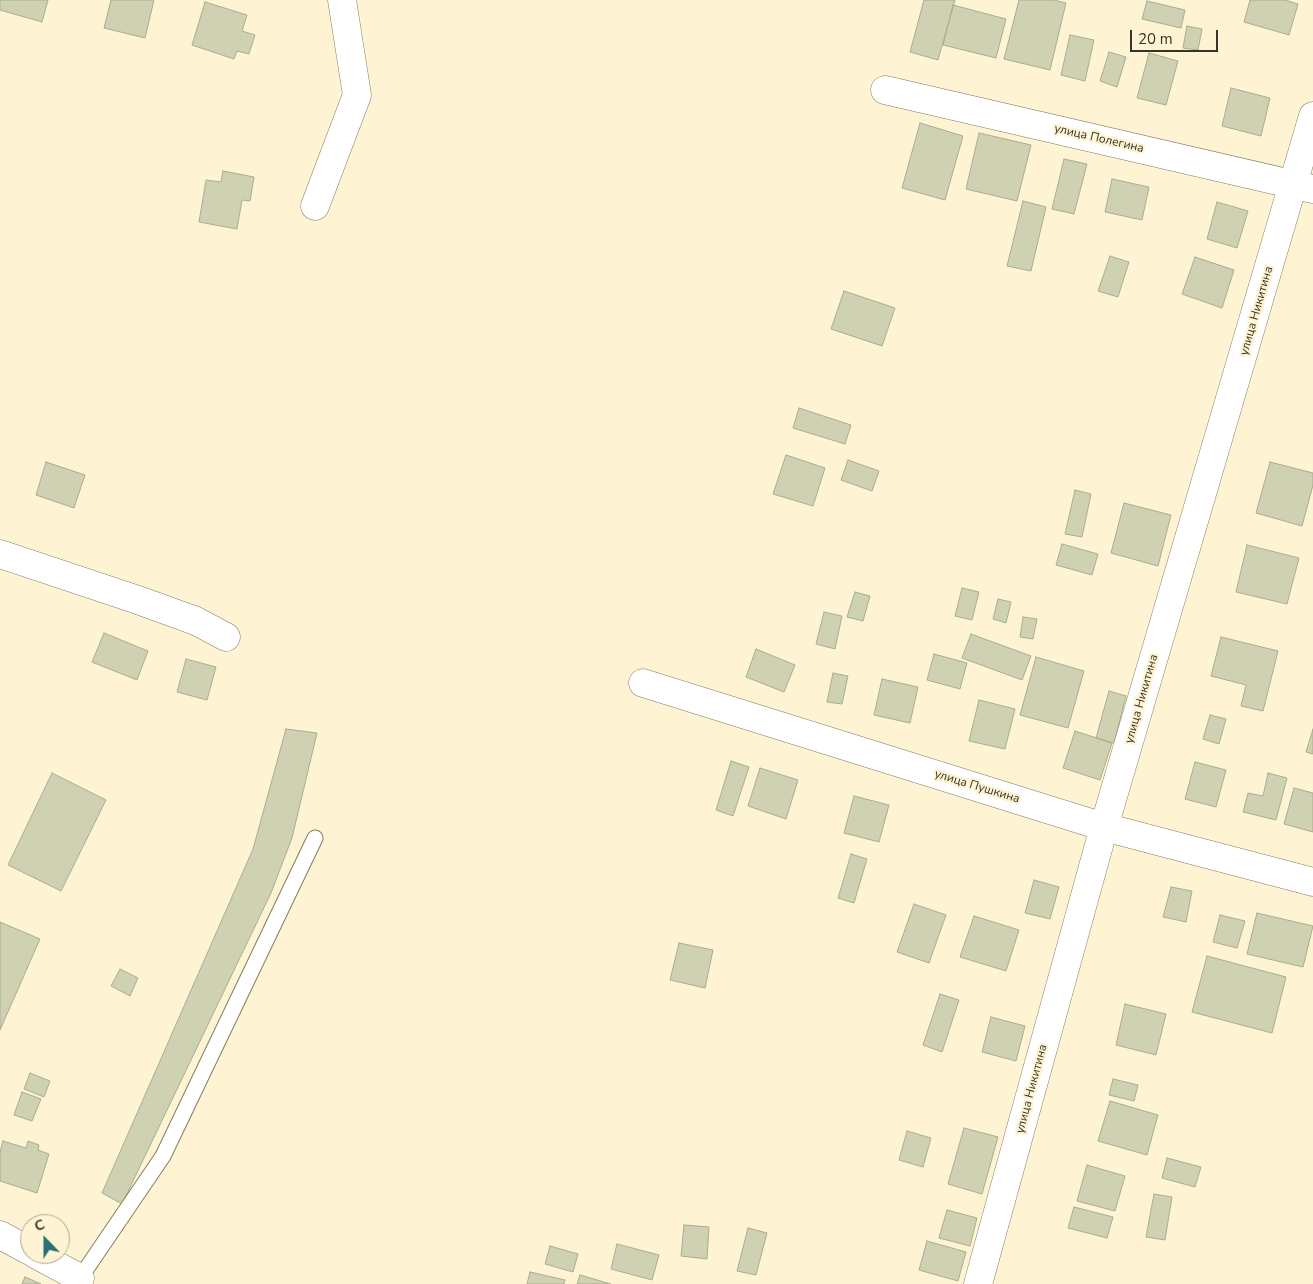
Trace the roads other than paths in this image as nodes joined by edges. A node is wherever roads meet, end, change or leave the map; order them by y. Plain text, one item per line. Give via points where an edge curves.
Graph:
1 (342, 0) edge
2 (885, 90) dead end
3 (1313, 116) edge
4 (1303, 187) edge
5 (315, 206) dead end
6 (0, 554) edge
7 (226, 637) dead end
8 (643, 682) dead end
9 (1104, 827) junction
10 (315, 838) dead end
11 (1313, 882) edge
12 (0, 1235) edge
13 (20, 1246) edge
14 (51, 1264) edge
15 (79, 1281) edge
16 (978, 1284) edge

1 - 5 street via 357,95
2 - 4 street, улица Полегина
3 - 4 street, улица Никитина
4 - 9 street, улица Никитина
6 - 7 street via 196,621
8 - 9 street, улица Пушкина
9 - 11 street, улица Пушкина
9 - 16 street, улица Никитина
10 - 15 lane via 163,1156
12 - 13 street
14 - 15 street

